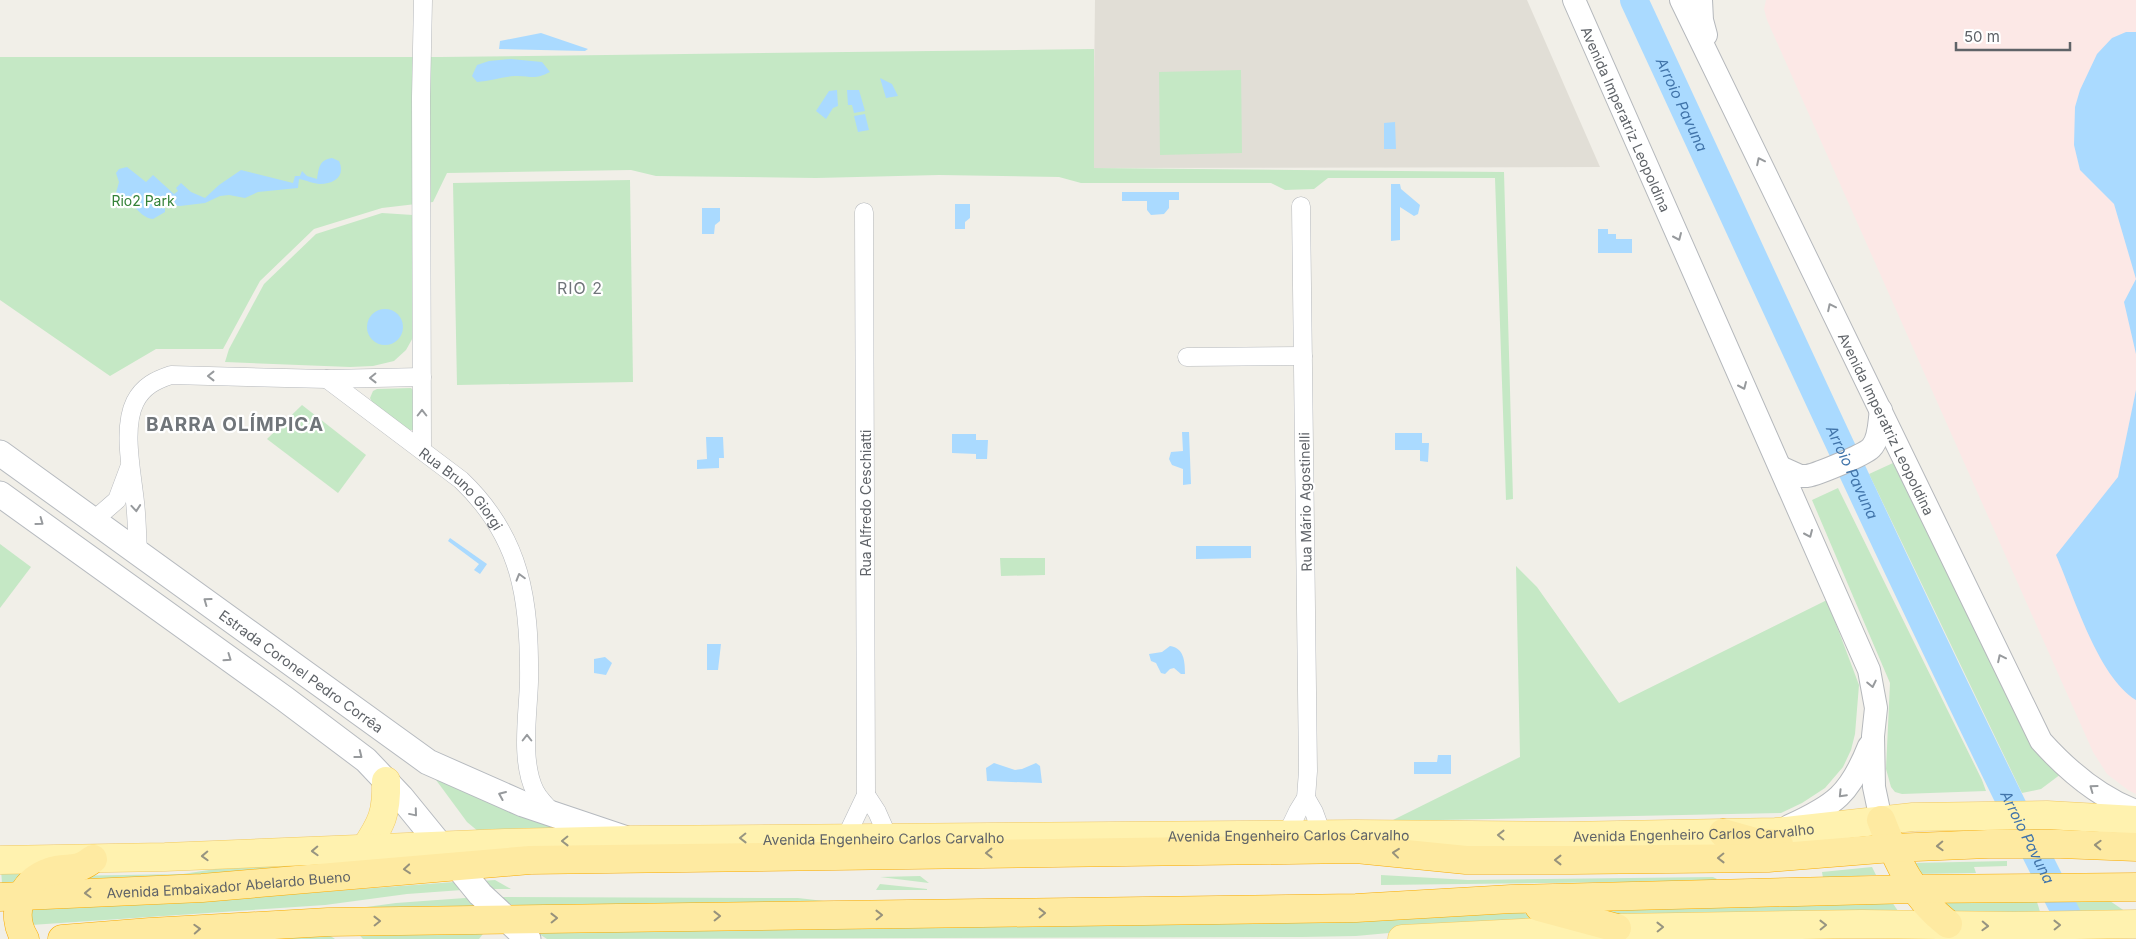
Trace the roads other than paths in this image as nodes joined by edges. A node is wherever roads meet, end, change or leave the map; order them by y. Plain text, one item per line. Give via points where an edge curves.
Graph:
1 (423, 0) edge
2 (1574, 0) edge
3 (1681, 0) edge
4 (1701, 0) edge
5 (1715, 67) junction
6 (1301, 206) dead end
7 (864, 212) dead end
8 (1303, 356) junction
9 (1187, 357) dead end
10 (422, 377) junction
11 (327, 379) junction
12 (1881, 410) junction
13 (422, 449) junction
14 (0, 453) edge
15 (131, 463) junction
16 (1780, 467) junction
17 (0, 494) edge
18 (94, 520) junction
19 (138, 552) junction
20 (153, 604) junction
21 (1873, 736) junction
22 (386, 781) junction
23 (866, 795) junction
24 (1306, 798) junction
25 (2136, 811) edge
26 (554, 814) junction
27 (1881, 820) junction
28 (2136, 820) edge
29 (1776, 832) junction
30 (1287, 834) junction
31 (1322, 834) junction
32 (1723, 834) junction
33 (846, 837) junction
34 (888, 837) junction
35 (631, 840) junction
36 (2136, 847) edge
37 (1892, 848) junction
38 (364, 850) junction
39 (1848, 852) junction
40 (448, 855) junction
41 (93, 859) junction
42 (0, 860) edge
43 (2136, 887) edge
44 (1914, 889) junction
45 (11, 896) edge
46 (1511, 899) junction
47 (505, 918) junction
48 (328, 922) junction
49 (1862, 924) junction
50 (1948, 924) junction
51 (2136, 924) edge
52 (1617, 928) junction
53 (25, 939) edge
54 (62, 939) edge
55 (352, 939) edge
56 (528, 939) edge
57 (1402, 939) edge
58 (1890, 939) edge

1 - 10 street, Rua Bruno Giorgi
2 -> 16 street, Avenida Imperatriz Leopoldina
3 - 5 street, Avenida Imperatriz Leopoldina
4 - 5 street via 1702,20
12 -> 5 street, Avenida Imperatriz Leopoldina
6 - 8 street, Rua Mário Agostinelli
7 - 23 street, Rua Alfredo Ceschiatti
8 - 9 street
8 - 24 street, Rua Mário Agostinelli
10 -> 11 street
13 -> 10 street, Rua Bruno Giorgi
11 - 13 street
11 -> 15 street via 172,375 157,380 140,393 133,407
12 - 16 street via 1876,440 1872,448 1862,454 1806,476
25 -> 12 street, Avenida Imperatriz Leopoldina via 2101,794 2074,775 2041,741
26 -> 13 street, Rua Bruno Giorgi via 536,793 528,766 528,618 510,548 473,491
14 - 18 main road, Estrada Coronel Pedro Corrêa
15 - 18 street via 117,500
15 -> 19 street
16 -> 21 street, Avenida Imperatriz Leopoldina via 1869,670 1876,708
17 -> 20 main road
18 - 19 main road, Estrada Coronel Pedro Corrêa
19 - 20 main road
26 -> 19 main road, Estrada Coronel Pedro Corrêa via 523,804 428,762
20 -> 22 main road via 340,740
21 - 27 street, Avenida Imperatriz Leopoldina via 1874,787
21 -> 29 street, Avenida Imperatriz Leopoldina via 1857,775 1841,796 1818,812
22 - 38 main road via 385,813
22 -> 40 main road
23 - 33 street, Rua Alfredo Ceschiatti
23 - 34 street
24 - 30 street, Rua Mário Agostinelli
24 - 31 street, Rua Mário Agostinelli
26 - 35 main road, Estrada Coronel Pedro Corrêa
27 - 28 main road, Avenida Engenheiro Carlos Carvalho via 2047,816
27 - 29 main road, Avenida Engenheiro Carlos Carvalho
27 - 37 highway
29 - 32 main road, Avenida Engenheiro Carlos Carvalho
30 - 31 main road, Avenida Engenheiro Carlos Carvalho
30 - 34 main road, Avenida Engenheiro Carlos Carvalho
32 -> 31 main road, Avenida Engenheiro Carlos Carvalho
32 - 39 highway via 1755,842 1828,846
33 - 34 main road, Avenida Engenheiro Carlos Carvalho
33 -> 35 main road, Avenida Engenheiro Carlos Carvalho
35 -> 40 main road, Avenida Engenheiro Carlos Carvalho
36 -> 37 highway, Avenida Engenheiro Carlos Carvalho via 1988,844
37 - 39 highway, Avenida Engenheiro Carlos Carvalho
37 - 44 highway
38 - 40 main road, Avenida Embaixador Abelardo Bueno
38 -> 41 main road, Avenida Embaixador Abelardo Bueno
39 -> 40 highway, Avenida Engenheiro Carlos Carvalho via 1768,858 1485,860 1356,849 540,860
40 -> 45 highway, Avenida Embaixador Abelardo Bueno via 202,888
40 - 47 main road
41 - 42 main road, Avenida Embaixador Abelardo Bueno
41 - 45 highway via 76,869 52,870
43 - 44 highway
44 - 46 highway
44 - 50 highway via 1923,903
45 - 53 highway via 17,923
47 -> 46 highway via 1346,908
46 - 52 highway
48 -> 47 highway
47 - 56 main road
54 -> 48 highway
48 - 55 highway
49 - 50 main road
52 -> 49 main road
49 - 58 street
50 -> 51 main road
52 - 57 main road

